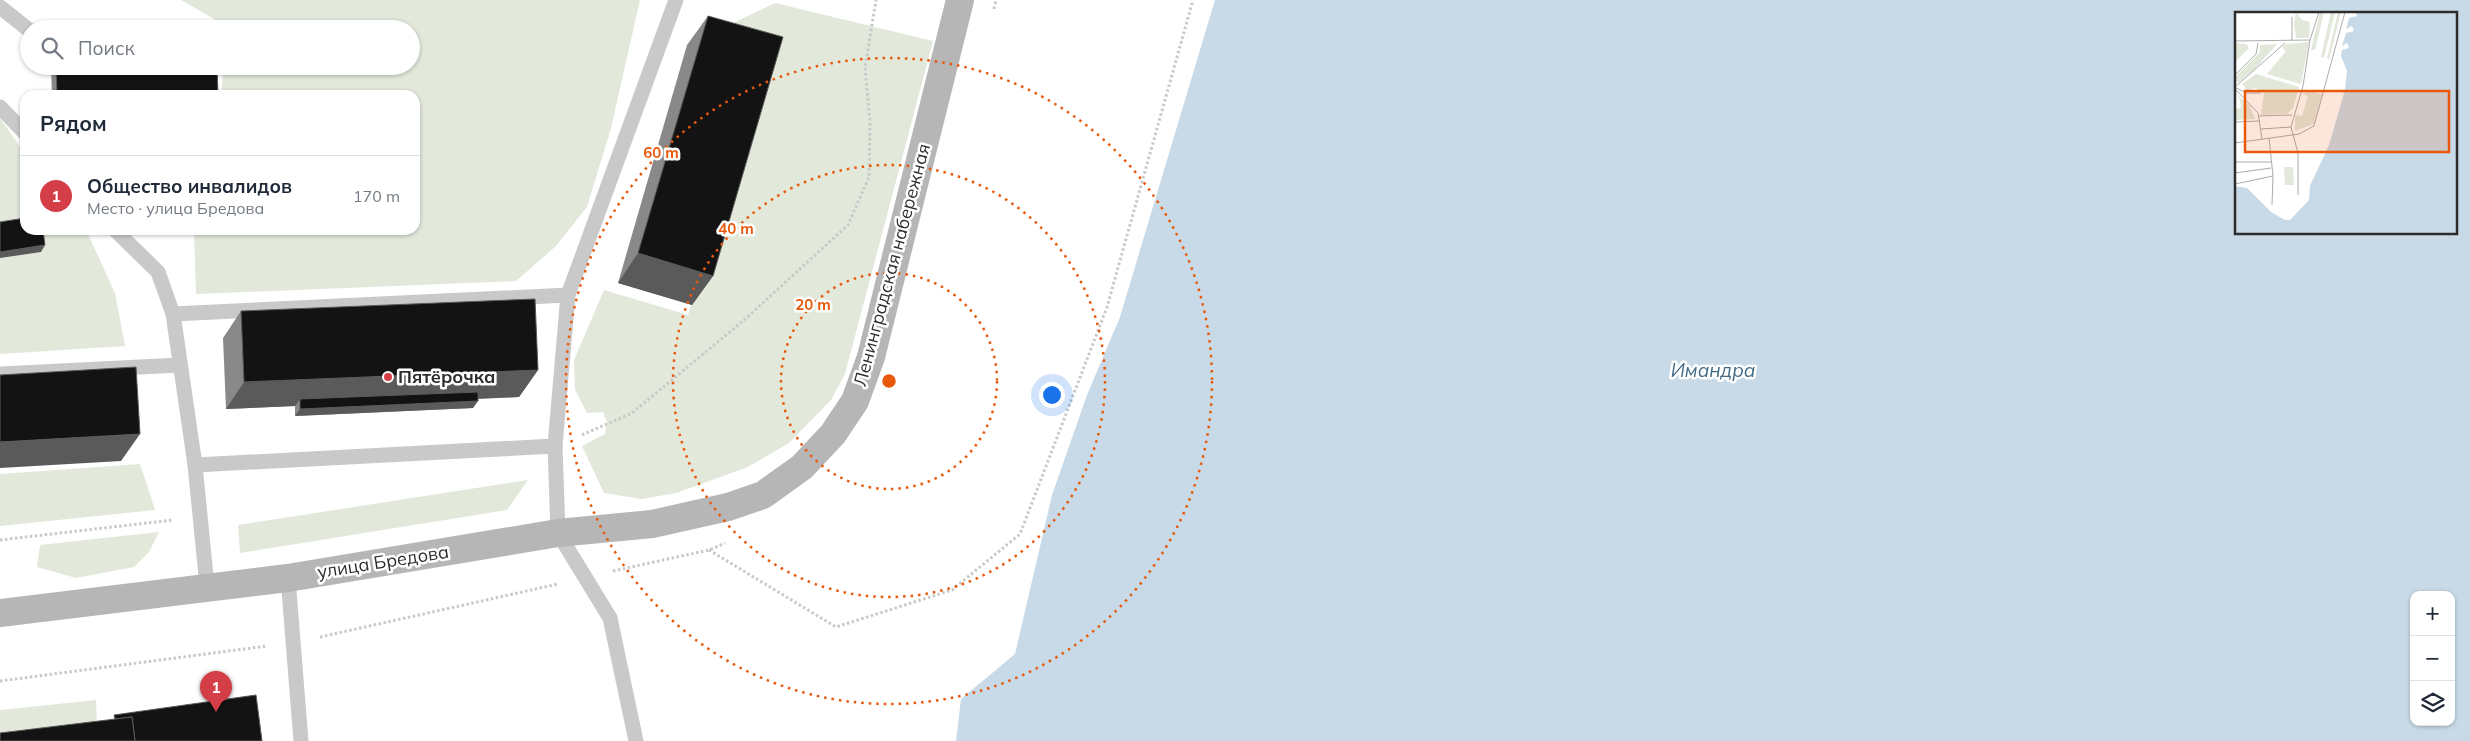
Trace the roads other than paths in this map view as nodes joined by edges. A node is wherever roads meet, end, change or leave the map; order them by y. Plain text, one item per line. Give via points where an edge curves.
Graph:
1 (676, 0) edge
2 (960, 0) edge
3 (0, 7) edge
4 (20, 23) edge
5 (0, 107) edge
6 (20, 128) edge
7 (120, 235) edge
8 (568, 295) junction
9 (173, 314) junction
10 (180, 365) junction
11 (0, 374) edge
12 (555, 446) junction
13 (195, 465) junction
14 (763, 494) joint
15 (558, 533) junction
16 (288, 578) junction
17 (207, 586) junction
18 (0, 613) edge
19 (301, 741) edge
20 (636, 741) edge

1 - 8 lane
2 - 14 main road, Ленинградская набережная via 871,357 855,401 834,434 802,468
3 - 4 lane
5 - 6 lane
7 - 9 lane via 158,272
8 - 9 lane
8 - 12 lane
9 - 10 lane
10 - 11 lane
10 - 13 lane
12 - 13 lane
12 - 15 lane
13 - 17 lane
14 - 15 main road, улица Бредова via 728,507 652,524
15 - 16 main road, улица Бредова
15 - 20 lane via 610,618
16 - 17 main road, улица Бредова
16 - 19 lane
17 - 18 main road, улица Бредова

